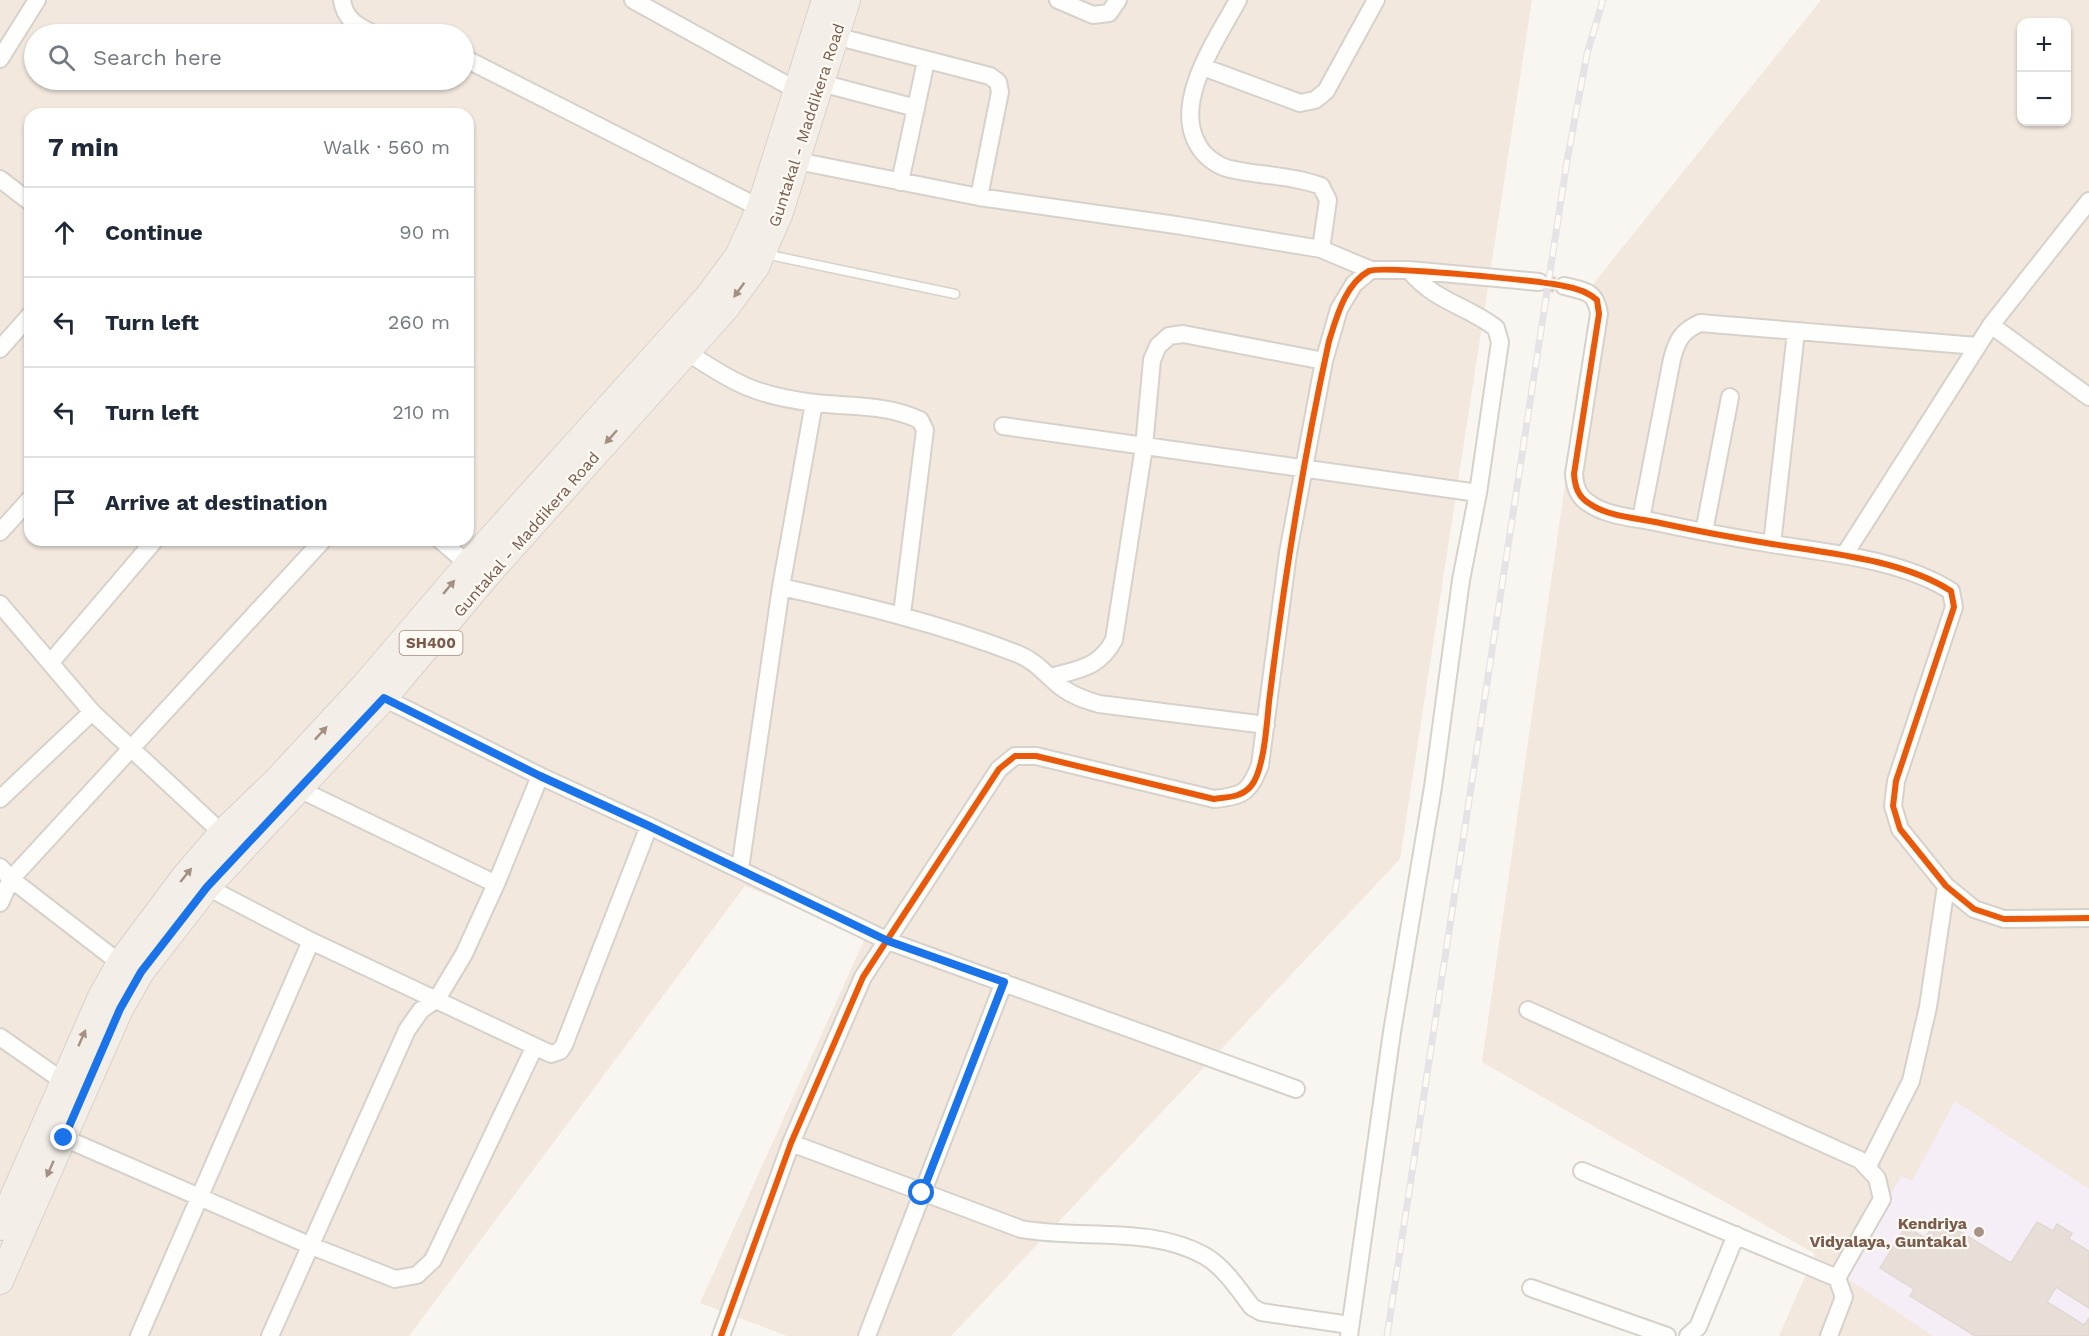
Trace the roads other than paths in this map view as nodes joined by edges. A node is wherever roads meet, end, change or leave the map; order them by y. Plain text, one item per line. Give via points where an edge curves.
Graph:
1 (37, 0) edge
2 (342, 0) edge
3 (633, 0) edge
4 (825, 0) edge
5 (847, 0) edge
6 (1059, 0) edge
7 (1119, 0) edge
8 (1238, 0) edge
9 (1376, 0) edge
10 (354, 24) edge
11 (835, 36) junction
12 (0, 59) edge
13 (926, 61) junction
14 (474, 63) edge
15 (1203, 67) junction
16 (822, 83) junction
17 (798, 91) junction
18 (916, 108) junction
19 (797, 161) junction
20 (0, 179) edge
21 (900, 182) junction
22 (24, 197) edge
23 (979, 197) junction
24 (2089, 201) edge
25 (760, 208) junction
26 (1321, 249) junction
27 (762, 254) junction
28 (1371, 270) junction
29 (1409, 270) junction
30 (1539, 282) tunnel mouth
31 (1564, 286) tunnel mouth
32 (955, 294) dead end
33 (24, 322) edge
34 (1991, 325) junction
35 (1797, 332) junction
36 (1977, 346) junction
37 (0, 349) edge
38 (687, 352) junction
39 (1324, 361) junction
40 (1730, 397) dead end
41 (2089, 397) edge
42 (814, 403) junction
43 (1003, 426) dead end
44 (1144, 447) junction
45 (1304, 469) junction
46 (1478, 493) junction
47 (24, 506) edge
48 (1641, 519) junction
49 (0, 532) edge
50 (1704, 532) junction
51 (1772, 544) junction
52 (150, 546) edge
53 (317, 546) edge
54 (447, 546) edge
55 (1845, 554) junction
56 (477, 571) junction
57 (781, 587) junction
58 (0, 603) edge
59 (902, 614) junction
60 (51, 662) junction
61 (1051, 677) junction
62 (384, 698) junction
63 (92, 712) junction
64 (1266, 725) junction
65 (129, 749) junction
66 (540, 776) junction
67 (299, 789) junction
68 (0, 799) edge
69 (649, 826) junction
70 (222, 833) junction
71 (740, 869) junction
72 (6, 873) edge
73 (496, 884) junction
74 (1946, 886) junction
75 (207, 887) junction
76 (0, 903) edge
77 (2089, 918) edge
78 (311, 941) junction
79 (888, 941) junction
80 (120, 963) junction
81 (1004, 982) junction
82 (437, 999) junction
83 (1528, 1011) dead end
84 (0, 1037) edge
85 (534, 1048) junction
86 (73, 1088) junction
87 (1296, 1089) dead end
88 (64, 1138) junction
89 (791, 1143) junction
90 (1868, 1168) junction
91 (1582, 1172) dead end
92 (922, 1193) junction
93 (200, 1195) junction
94 (0, 1227) edge
95 (1736, 1235) junction
96 (309, 1245) junction
97 (1838, 1278) junction
98 (0, 1281) edge
99 (1531, 1288) dead end
100 (1349, 1331) edge
101 (139, 1336) edge
102 (270, 1336) edge
103 (721, 1336) edge
104 (867, 1336) edge
105 (1666, 1336) edge
106 (1688, 1336) edge
107 (1829, 1336) edge

1 - 12 street
2 - 10 street via 344,13
3 - 17 street
4 - 17 main road, Guntakal - Maddikera Road / SH400
5 - 11 main road, Guntakal - Maddikera Road / SH400
6 - 7 street via 1093,15 1109,13
8 - 15 street
9 - 15 street via 1326,91 1315,100 1300,103
11 - 13 street
11 - 16 main road, Guntakal - Maddikera Road / SH400
13 - 18 street
13 - 23 street via 990,76 998,82 1000,92
14 - 25 street
15 - 26 street via 1189,106 1191,132 1204,155 1227,169 1302,179 1321,186 1328,200
16 - 18 street
16 - 19 main road, Guntakal - Maddikera Road / SH400
17 - 25 main road, Guntakal - Maddikera Road / SH400
18 - 21 street
19 - 21 street
19 - 27 main road, Guntakal - Maddikera Road / SH400
20 - 22 street
21 - 23 street
23 - 26 street
24 - 34 street
25 - 56 main road, Guntakal - Maddikera Road / SH400 via 738,256 709,295
26 - 28 street
27 - 32 lane
27 -> 38 main road, Guntakal - Maddikera Road / SH400 via 726,308
28 - 29 street
28 - 39 street via 1354,284 1339,309
29 - 30 street
29 - 46 street via 1432,294 1497,328 1500,342
31 - 48 street via 1591,294 1597,300 1599,314 1575,486 1591,505
33 - 37 street
34 - 36 street
34 - 41 street
35 - 36 street
35 - 48 street via 1700,323 1686,329 1677,340
35 - 51 street
36 - 55 street
38 - 42 street via 744,388
38 -> 56 main road, Guntakal - Maddikera Road / SH400
39 - 44 street via 1183,334 1169,336 1158,346 1152,360
39 - 45 street
40 - 50 street
42 - 57 street
42 - 59 street via 886,408 920,420 925,430
43 - 44 street
44 - 45 street
44 - 61 street via 1114,640 1105,656 1089,666
45 - 46 street
45 - 64 street via 1288,553
46 - 100 street via 1461,580
47 - 49 street
48 - 50 street
50 - 51 street
51 - 55 street
52 - 60 street
53 - 65 street
54 - 56 street
55 - 74 street via 1934,580 1951,591 1954,607 1896,781 1893,806 1900,829
56 - 62 main road, Guntakal - Maddikera Road / SH400
70 -> 56 main road, Guntakal - Maddikera Road / SH400
57 - 59 street
57 - 71 street
58 - 60 street
59 - 61 street via 1021,655
60 - 63 street
61 - 64 street via 1076,697 1099,704
62 - 66 street
62 - 67 main road, Guntakal - Maddikera Road / SH400
63 - 65 street
63 - 68 street
64 - 79 street via 1260,765 1252,786 1236,797 1214,799 1036,756 1015,756 999,769
65 - 70 street
65 - 72 street
66 - 69 street
66 - 73 street
67 - 73 street
67 - 75 main road, Guntakal - Maddikera Road / SH400
69 - 71 street
69 - 85 street via 564,1045 551,1054
80 -> 70 main road, Guntakal - Maddikera Road / SH400 via 184,876
71 - 79 street
72 - 76 street
72 - 80 street
73 - 82 street via 464,954
74 - 77 street via 1974,909 2004,919
74 - 90 street via 1928,1006 1911,1081
75 - 78 street
75 - 86 main road, Guntakal - Maddikera Road / SH400 via 141,972
78 - 82 street
78 - 93 street
79 - 81 street
79 - 89 street via 863,976
86 -> 80 main road, Guntakal - Maddikera Road / SH400 via 101,997
81 - 87 street
81 - 92 street
82 - 85 street
82 - 96 street via 421,1010 407,1030
83 - 90 street via 1860,1160
84 - 86 street
85 - 96 street via 433,1260 417,1275 395,1279
86 - 88 main road, Guntakal - Maddikera Road / SH400
86 - 94 main road, Guntakal - Maddikera Road / SH400
88 - 93 street
88 -> 98 main road, Guntakal - Maddikera Road / SH400
89 - 92 street
89 - 103 street
90 - 97 street via 1877,1178 1882,1198
91 - 95 street
92 - 100 street via 1037,1232 1164,1239 1206,1257 1261,1312
92 - 104 street
93 - 96 street
93 - 101 street
95 - 97 street
95 - 106 street via 1698,1327
96 - 102 street
97 - 107 street via 1844,1297
99 - 105 street

